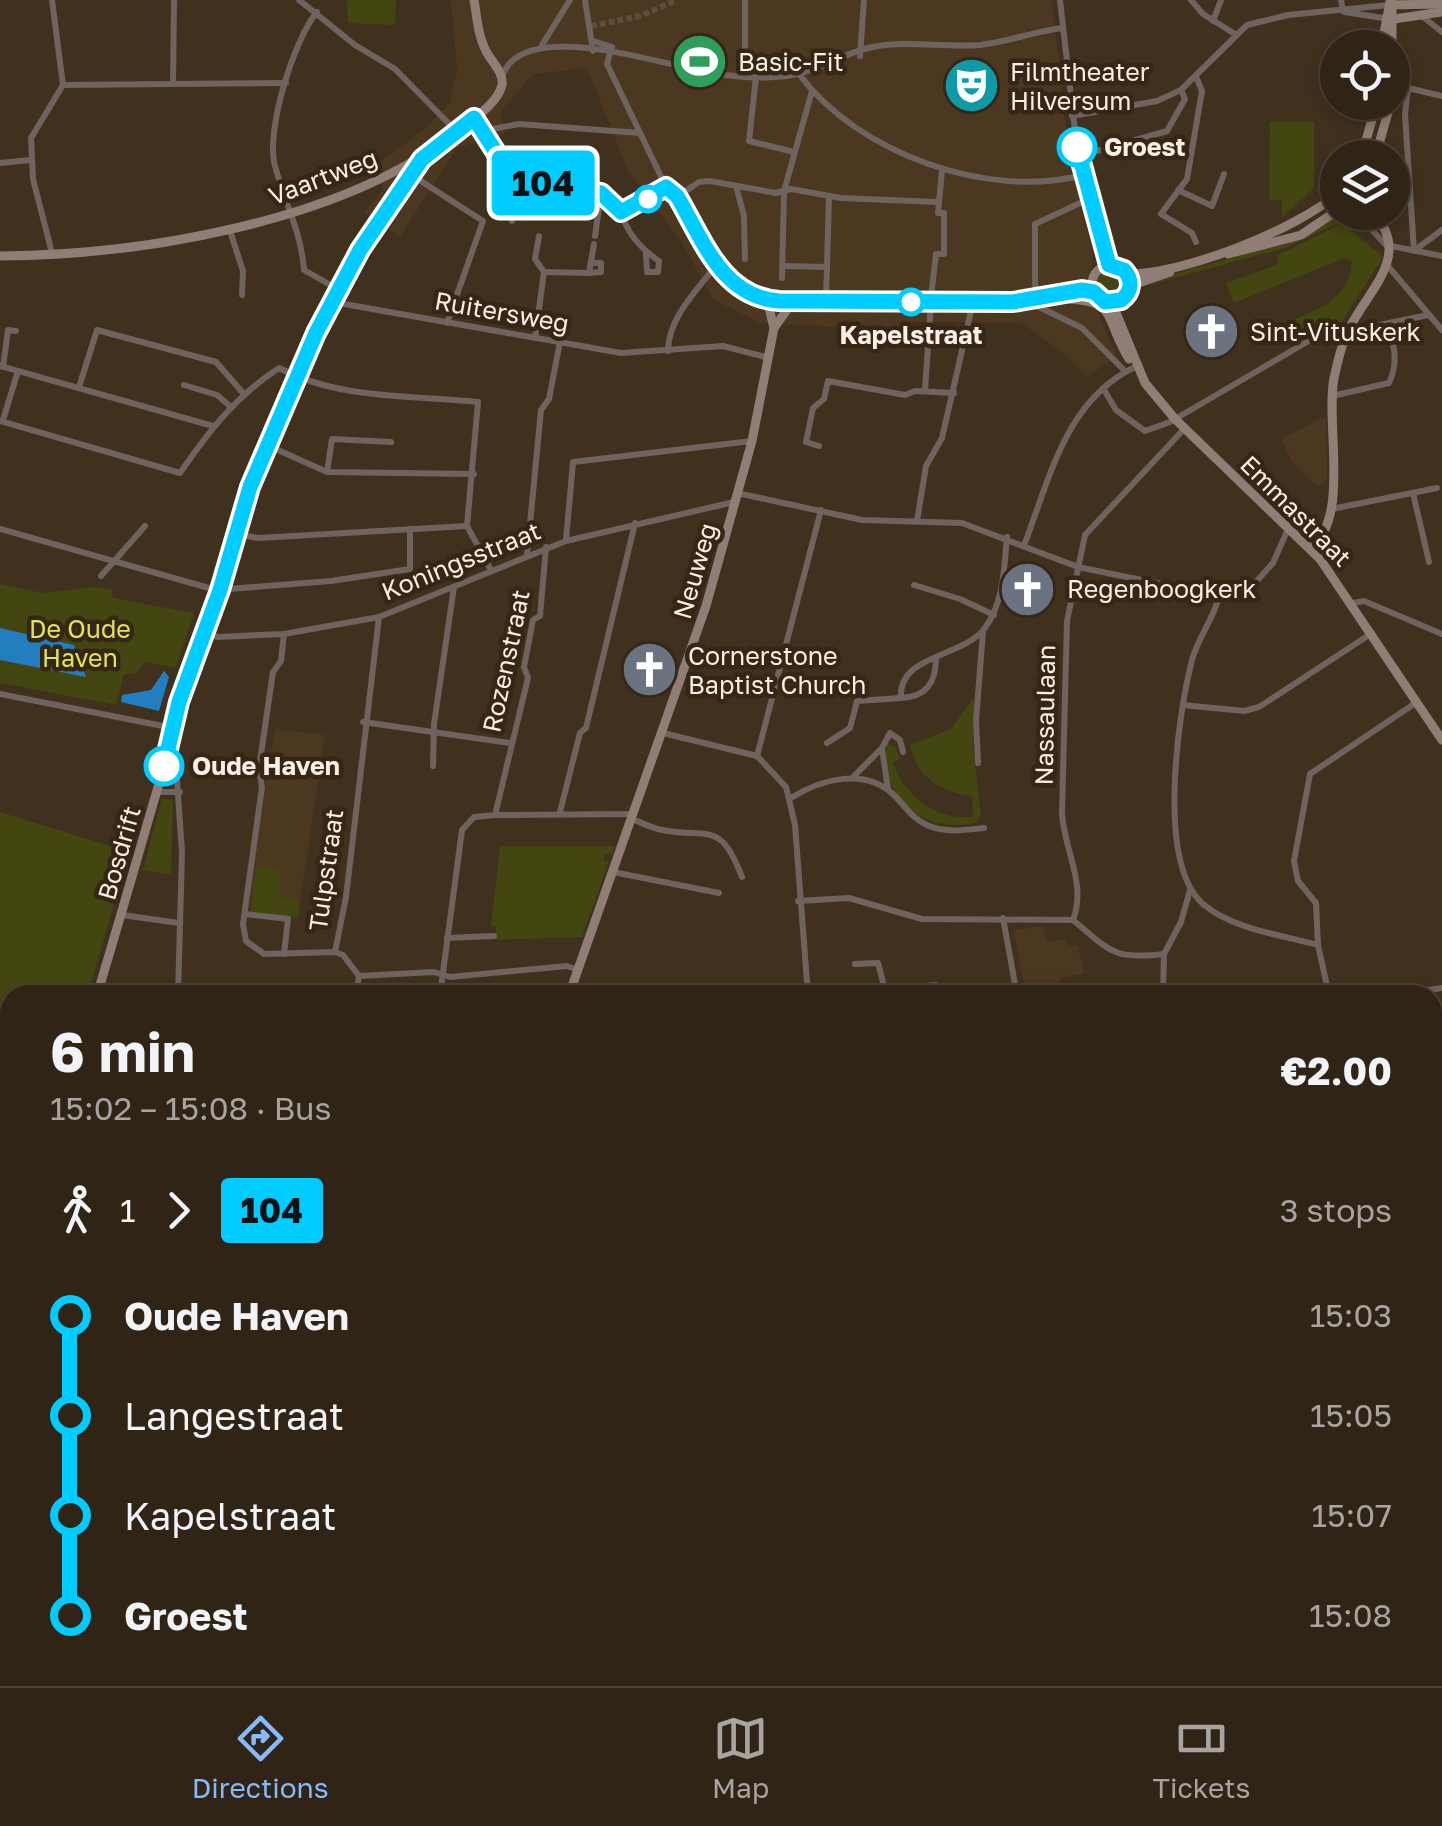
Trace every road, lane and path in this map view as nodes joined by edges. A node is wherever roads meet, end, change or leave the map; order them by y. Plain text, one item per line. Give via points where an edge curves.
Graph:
1 (52, 0) edge
2 (174, 0) edge
3 (299, 0) edge
4 (474, 0) edge
5 (570, 0) edge
6 (585, 0) edge
7 (744, 0) edge
8 (864, 0) edge
9 (1060, 0) edge
10 (1192, 0) edge
11 (1221, 0) edge
12 (1340, 0) edge
13 (1391, 3) edge
14 (1442, 4) edge
15 (1343, 11) junction
16 (317, 12) junction
17 (1442, 12) edge
18 (1423, 18) junction
19 (1389, 19) junction
20 (1213, 21) junction
21 (1062, 23) junction
22 (1386, 30) edge
23 (1389, 30) edge
24 (1442, 32) edge
25 (1236, 34) junction
26 (593, 41) junction
27 (542, 46) junction
28 (611, 50) junction
29 (593, 51) junction
30 (859, 53) junction
31 (799, 74) junction
32 (745, 76) junction
33 (756, 77) junction
34 (502, 78) junction
35 (1197, 79) junction
36 (286, 83) junction
37 (173, 84) junction
38 (63, 85) junction
39 (1181, 90) junction
40 (812, 91) junction
41 (1442, 96) edge
42 (1072, 116) junction
43 (474, 118) junction
44 (483, 131) junction
45 (456, 132) junction
46 (640, 133) junction
47 (794, 152) junction
48 (1079, 156) junction
49 (422, 159) junction
50 (31, 160) junction
51 (0, 163) edge
52 (398, 170) junction
53 (942, 170) junction
54 (1084, 174) junction
55 (1224, 174) dead end
56 (415, 178) junction
57 (522, 178) junction
58 (736, 186) junction
59 (666, 187) junction
60 (406, 188) junction
61 (1178, 190) junction
62 (784, 191) junction
63 (601, 193) junction
64 (677, 196) junction
65 (829, 196) junction
66 (936, 202) junction
67 (1080, 202) dead end
68 (1320, 206) edge
69 (292, 212) junction
70 (621, 212) junction
71 (512, 221) dead end
72 (1320, 221) edge
73 (1374, 230) edge
74 (1385, 230) edge
75 (1442, 230) edge
76 (230, 231) junction
77 (540, 236) dead end
78 (1196, 242) dead end
79 (1392, 247) junction
80 (1414, 251) junction
81 (52, 252) junction
82 (646, 254) dead end
83 (0, 256) edge
84 (1442, 256) edge
85 (744, 259) dead end
86 (592, 262) junction
87 (717, 264) junction
88 (1109, 265) junction
89 (782, 266) junction
90 (1388, 266) junction
91 (826, 267) junction
92 (544, 272) junction
93 (590, 272) junction
94 (1128, 274) junction
95 (782, 278) dead end
96 (1130, 286) junction
97 (336, 290) junction
98 (1094, 292) junction
99 (242, 295) dead end
100 (826, 298) junction
101 (1038, 299) junction
102 (766, 300) junction
103 (794, 300) junction
104 (931, 300) junction
105 (973, 302) junction
106 (1112, 303) junction
107 (1428, 316) junction
108 (447, 324) junction
109 (1388, 324) junction
110 (774, 328) junction
111 (1442, 329) edge
112 (16, 331) dead end
113 (1346, 335) junction
114 (535, 338) junction
115 (560, 342) junction
116 (668, 350) junction
117 (769, 358) junction
118 (2, 366) edge
119 (1130, 369) junction
120 (18, 371) junction
121 (297, 378) junction
122 (184, 385) dead end
123 (79, 387) junction
124 (925, 390) junction
125 (1100, 391) junction
126 (243, 393) junction
127 (954, 393) junction
128 (1332, 396) junction
129 (230, 407) junction
130 (1175, 419) junction
131 (2, 420) edge
132 (212, 426) junction
133 (1185, 428) junction
134 (752, 441) junction
135 (392, 442) dead end
136 (268, 445) junction
137 (819, 446) dead end
138 (327, 472) junction
139 (474, 474) junction
140 (1437, 488) dead end
141 (1413, 493) junction
142 (735, 497) junction
143 (1332, 509) junction
144 (820, 510) junction
145 (917, 521) junction
146 (635, 522) junction
147 (145, 526) dead end
148 (467, 526) junction
149 (1288, 528) junction
150 (410, 529) junction
151 (0, 530) edge
152 (236, 534) junction
153 (1007, 537) junction
154 (566, 540) junction
155 (1024, 543) junction
156 (546, 548) junction
157 (1310, 549) junction
158 (528, 554) junction
159 (113, 562) junction
160 (1429, 562) dead end
161 (1078, 568) junction
162 (492, 570) junction
163 (101, 576) dead end
164 (914, 585) dead end
165 (454, 587) junction
166 (218, 590) junction
167 (1220, 590) junction
168 (1353, 603) junction
169 (994, 614) junction
170 (379, 616) junction
171 (983, 631) junction
172 (1372, 632) junction
173 (201, 633) junction
174 (284, 634) junction
175 (1442, 634) edge
176 (936, 658) junction
177 (0, 694) edge
178 (901, 698) junction
179 (1418, 701) junction
180 (1183, 705) junction
181 (364, 722) junction
182 (174, 726) junction
183 (663, 733) junction
184 (436, 736) junction
185 (1442, 740) edge
186 (510, 743) junction
187 (827, 743) dead end
188 (882, 749) junction
189 (903, 752) dead end
190 (756, 756) junction
191 (978, 763) dead end
192 (433, 766) dead end
193 (853, 777) junction
194 (888, 790) junction
195 (157, 792) junction
196 (180, 792) junction
197 (791, 798) junction
198 (560, 812) junction
199 (495, 815) junction
200 (633, 817) junction
201 (984, 828) dead end
202 (613, 872) junction
203 (742, 877) dead end
204 (1190, 890) junction
205 (720, 894) dead end
206 (798, 901) junction
207 (245, 914) junction
208 (122, 915) junction
209 (1002, 918) junction
210 (1072, 920) junction
211 (179, 922) junction
212 (494, 936) dead end
213 (447, 938) junction
214 (1318, 944) junction
215 (334, 952) junction
216 (284, 954) junction
217 (1164, 954) junction
218 (855, 964) dead end
219 (578, 970) junction
220 (442, 974) junction
221 (359, 976) junction
222 (100, 985) edge
223 (178, 985) edge
224 (358, 985) edge
225 (441, 985) edge
226 (573, 985) edge
227 (807, 985) edge
228 (884, 985) edge
229 (1015, 985) edge
230 (1163, 985) edge
231 (1327, 985) edge

1 - 38 street
2 - 37 street
3 - 16 street
4 - 34 main road via 480,38
5 - 27 street
6 - 26 street
7 - 32 street
8 - 30 street
9 - 21 street
10 - 20 street
11 - 20 street
12 - 15 street
13 - 14 main road
13 - 15 street
13 - 19 main road
15 - 19 street
15 - 25 street via 1260,21
16 - 36 street
16 - 45 street via 395,69
17 - 18 main road
18 - 19 main road
18 - 24 street
19 - 22 main road
19 - 23 main road
20 - 25 street
21 - 30 street via 986,44 913,43
21 - 42 street
25 - 35 street
26 - 28 street
26 - 29 street
27 - 29 street
27 - 34 street via 516,59
28 - 29 street
28 - 32 street
28 - 46 street via 607,64
30 - 31 street
31 - 33 street
31 - 40 street
32 - 33 street
33 - 47 street via 748,141
34 - 43 main road, Vaartweg
35 - 39 street
35 - 61 street via 1199,118 1187,179
36 - 37 street
36 - 69 street via 272,134 273,163
37 - 38 street
38 - 50 street via 36,125
39 - 42 street via 1157,101
39 - 48 street via 1186,99 1167,131
40 - 47 street
40 - 53 street via 881,141
41 - 80 street via 1408,88
42 - 48 street
43 - 44 main road
43 - 45 main road, Vaartweg
44 - 46 street via 518,124
44 - 57 main road via 505,167
45 - 49 main road, Vaartweg
46 - 59 street
47 - 62 street
48 - 54 street
49 - 52 main road, Vaartweg
49 - 56 main road, Bosdrift
50 - 51 street
50 - 81 street
52 - 60 main road
52 - 69 main road, Vaartweg
53 - 54 street via 1009,180
53 - 66 street
54 - 88 street
55 - 61 street via 1212,206
56 - 60 main road, Bosdrift
56 - 108 street via 484,221
57 - 63 main road
57 - 71 street
58 - 62 street
58 - 64 street via 699,182
58 - 85 street
59 - 64 main road
59 - 70 main road
60 - 97 main road, Bosdrift
61 - 78 street via 1161,214 1196,232
62 - 65 street
62 - 89 street
63 - 70 main road
63 - 86 street
64 - 87 main road
65 - 66 street
65 - 91 street
66 - 104 street via 944,214 944,254 936,254
67 - 101 street via 1035,224
68 - 94 main road via 1298,224
69 - 76 main road, Vaartweg
69 - 97 street via 302,235 304,270
70 - 82 street
72 - 96 main road via 1292,238
73 - 79 street
74 - 79 main road
75 - 80 street
76 - 81 main road, Vaartweg
76 - 99 street via 243,270
77 - 92 street via 535,259
79 - 80 street
79 - 90 main road
80 - 84 street
81 - 83 main road, Vaartweg
86 - 93 street
86 - 93 street via 602,270
87 - 102 main road via 738,290
87 - 116 street via 674,321
88 - 94 main road
88 - 98 main road via 1094,274
89 - 91 street
89 - 95 street
90 - 107 street
90 - 113 main road
91 - 100 street
92 - 93 street
92 - 114 street
94 - 96 main road
96 - 106 main road
97 - 108 street, Ruitersweg via 344,304
97 - 121 main road, Bosdrift
98 - 101 main road
98 - 106 main road
100 - 103 main road
100 - 104 main road
101 - 105 main road
101 - 119 street, Emmastraat via 1040,307 1082,328
101 - 119 main road via 1085,298 1108,311
102 - 103 main road
102 - 110 main road, Neuweg
103 - 110 main road, Neuweg
104 - 105 main road
104 - 124 street
105 - 127 street
106 - 119 main road, Emmastraat
107 - 109 street
107 - 111 street
108 - 114 street, Ruitersweg
109 - 113 street
109 - 128 street via 1396,349 1390,383
110 - 117 main road, Neuweg
112 - 118 street via 8,330
113 - 128 main road
113 - 130 street via 1312,339
114 - 115 street, Ruitersweg
115 - 116 street, Ruitersweg via 621,353
115 - 158 street via 541,410
116 - 117 street, Ruitersweg via 723,346
117 - 134 main road, Neuweg
118 - 120 street
119 - 125 street
119 - 130 main road, Emmastraat
120 - 123 street
120 - 131 street
121 - 126 street via 279,368
121 - 136 main road, Bosdrift
121 - 139 street via 369,394 478,402
122 - 129 street via 216,394
123 - 126 street via 96,330 216,362
123 - 132 street
124 - 127 street
124 - 137 street via 905,395 828,382 824,400 813,408 806,442
125 - 130 street via 1144,431
125 - 155 street via 1070,426
126 - 129 street
127 - 145 street via 926,466
128 - 143 main road
129 - 132 street
130 - 133 main road, Emmastraat
131 - 132 street via 180,473
133 - 149 main road, Emmastraat
133 - 161 street, Nassaulaan via 1099,516 1085,535
134 - 142 main road, Neuweg
134 - 154 street via 573,462
135 - 138 street via 332,440
136 - 138 street
136 - 152 main road, Bosdrift
138 - 139 street
139 - 148 street
140 - 141 street
141 - 143 street
141 - 160 street
142 - 144 street, Koningsstraat
142 - 146 street, Koningsstraat
142 - 183 main road, Neuweg
143 - 157 main road
144 - 145 street, Koningsstraat via 862,520
144 - 190 street
145 - 153 street, Koningsstraat via 962,522
146 - 154 street, Koningsstraat
146 - 198 street
147 - 159 street
148 - 150 street
148 - 162 street
149 - 157 main road, Emmastraat
149 - 167 street, Koningsstraat via 1256,582
150 - 152 street
150 - 166 street via 410,569
151 - 159 street
152 - 166 main road, Bosdrift
153 - 155 street, Koningsstraat
153 - 169 street
154 - 156 street, Koningsstraat
155 - 161 street, Koningsstraat
156 - 158 street, Koningsstraat
156 - 186 street, Rozenstraat via 540,616 533,620 528,678
157 - 168 main road, Emmastraat
158 - 162 street, Koningsstraat
159 - 163 street
159 - 166 street
161 - 167 street, Koningsstraat
161 - 210 street, Nassaulaan via 1067,621 1062,813 1079,892
162 - 165 street, Koningsstraat
164 - 169 street
165 - 170 street, Koningsstraat
165 - 184 street
166 - 173 main road, Bosdrift
167 - 180 street
168 - 172 main road, Emmastraat
168 - 175 street via 1364,601
169 - 171 street
170 - 174 street, Koningsstraat
170 - 181 street, Tulpstraat
171 - 176 street
171 - 191 street
172 - 179 main road, Emmastraat
172 - 180 street via 1259,707 1244,712
173 - 174 street, Koningsstraat
173 - 182 main road, Bosdrift
174 - 207 street via 260,768
176 - 178 street via 903,678
176 - 178 street via 932,684
177 - 182 street
178 - 187 street via 857,701 850,728
179 - 185 main road, Emmastraat
179 - 214 street via 1310,774 1294,862 1298,881 1316,903
180 - 204 street via 1177,834
181 - 184 street
181 - 215 street, Tulpstraat
182 - 195 main road, Bosdrift
182 - 196 street
183 - 190 street
183 - 200 main road, Neuweg
184 - 186 street
184 - 192 street
186 - 199 street, Rozenstraat
188 - 189 street via 890,733
188 - 193 street
188 - 194 street
190 - 197 street
193 - 194 street
193 - 197 street
194 - 201 street via 915,820 932,828
195 - 196 street
195 - 208 main road, Bosdrift
196 - 211 street
197 - 206 street
198 - 199 street
198 - 200 street
199 - 213 street via 474,817 462,830
200 - 202 main road, Neuweg
200 - 203 street via 666,831 706,832 728,850
202 - 205 street
202 - 219 main road, Neuweg
204 - 214 street via 1222,916
204 - 217 street
206 - 209 street via 849,898 922,920
206 - 227 street
207 - 216 street via 244,933 253,949
207 - 216 street via 288,919
208 - 211 street
208 - 222 main road, Bosdrift
209 - 210 street
209 - 229 street
210 - 217 street via 1114,954
211 - 223 street
212 - 213 street
213 - 220 street
214 - 231 street
215 - 216 street
215 - 221 street
217 - 230 street
218 - 228 street via 881,965
219 - 220 street
219 - 226 main road, Neuweg
220 - 221 street
220 - 225 street
221 - 224 street

